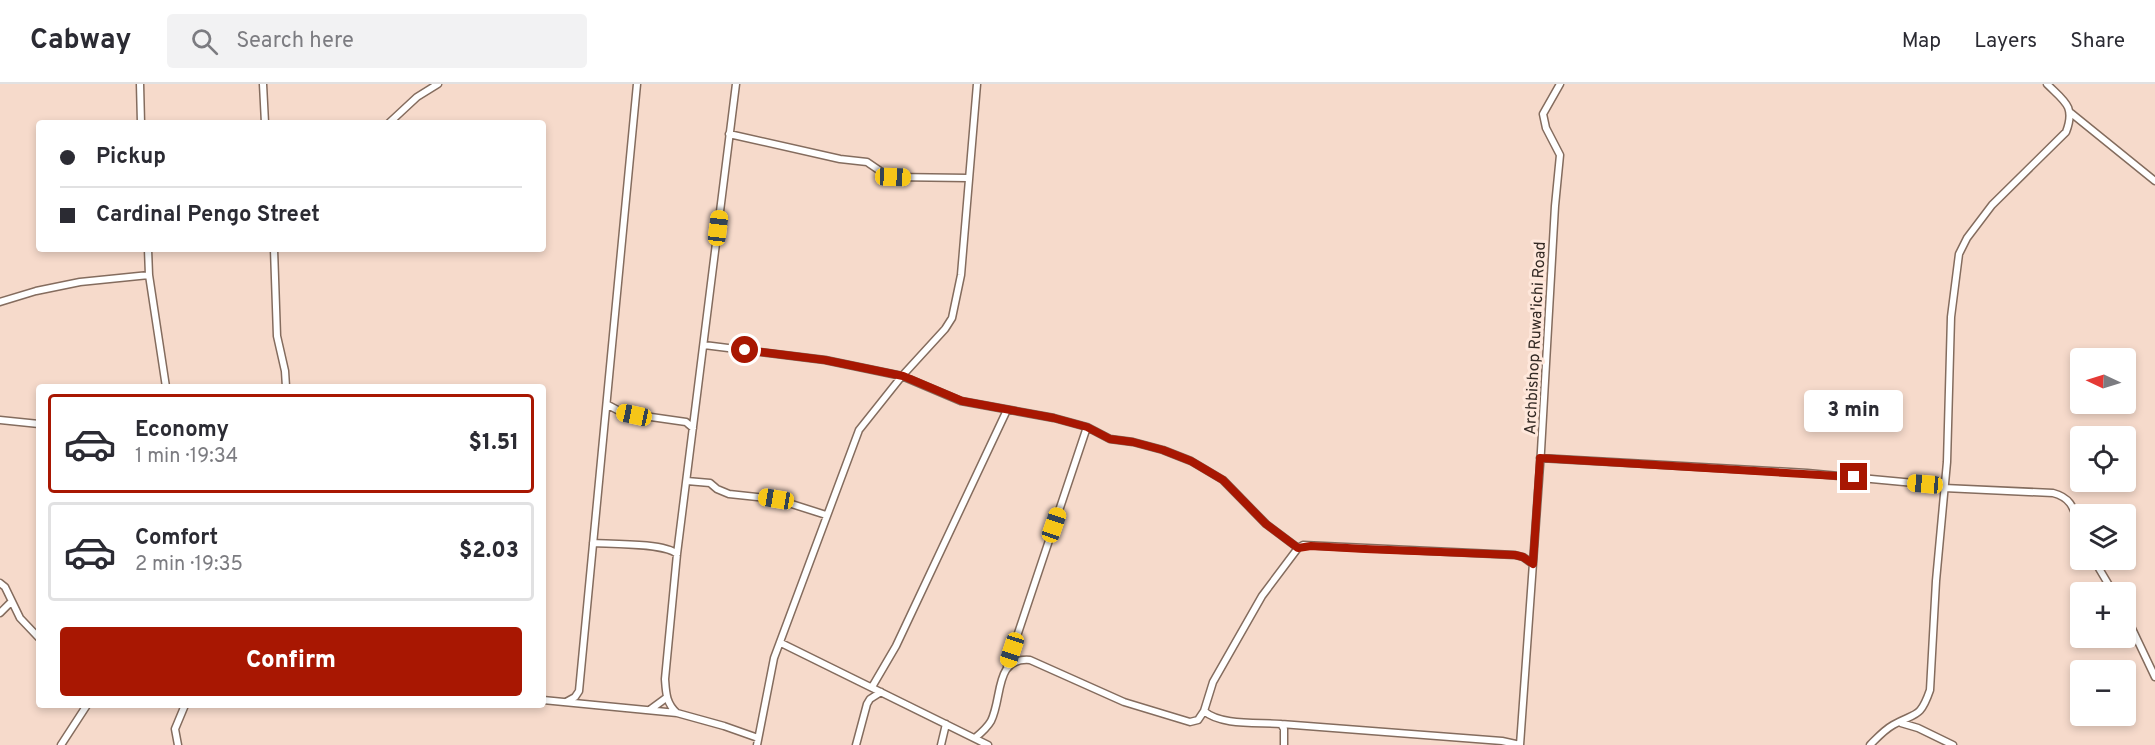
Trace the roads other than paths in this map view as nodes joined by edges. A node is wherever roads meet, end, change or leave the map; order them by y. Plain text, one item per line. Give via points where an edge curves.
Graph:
1 (140, 84) edge
2 (263, 84) edge
3 (438, 84) edge
4 (637, 84) edge
5 (736, 84) edge
6 (977, 84) edge
7 (1560, 84) edge
8 (2047, 84) edge
9 (2071, 113) junction
10 (141, 120) edge
11 (265, 120) edge
12 (392, 120) edge
13 (729, 134) junction
14 (968, 178) junction
15 (2155, 182) edge
16 (148, 252) edge
17 (274, 252) edge
18 (149, 275) junction
19 (0, 302) edge
20 (704, 345) junction
21 (903, 376) junction
22 (166, 384) edge
23 (286, 384) edge
24 (608, 405) junction
25 (1007, 410) junction
26 (0, 420) edge
27 (36, 424) edge
28 (1087, 427) junction
29 (693, 428) junction
30 (1540, 458) junction
31 (687, 481) junction
32 (1944, 485) junction
33 (2071, 504) edge
34 (826, 514) junction
35 (593, 543) junction
36 (1298, 548) junction
37 (677, 554) junction
38 (1533, 564) junction
39 (0, 583) edge
40 (11, 602) junction
41 (0, 613) edge
42 (36, 636) edge
43 (2136, 637) edge
44 (781, 643) junction
45 (1005, 670) junction
46 (2155, 677) edge
47 (872, 687) junction
48 (579, 691) junction
49 (881, 692) junction
50 (666, 699) junction
51 (546, 700) edge
52 (566, 702) junction
53 (587, 703) junction
54 (85, 708) edge
55 (184, 708) edge
56 (651, 709) junction
57 (1204, 711) junction
58 (677, 713) junction
59 (1899, 723) junction
60 (946, 724) junction
61 (1281, 724) junction
62 (975, 738) junction
63 (757, 742) edge
64 (61, 745) edge
65 (178, 745) edge
66 (856, 745) edge
67 (941, 745) edge
68 (988, 745) edge
69 (1284, 745) edge
70 (1520, 745) edge
71 (1870, 745) edge
72 (1953, 745) edge

1 - 10 street
2 - 11 street
3 - 12 street
4 - 24 street
5 - 13 street
6 - 14 street
7 - 30 street, Archbishop Ruwa'ichi Road via 1543,114 1560,155
8 - 9 street
9 - 15 street
9 - 32 street via 2066,132 1992,205 1959,254 1951,317
13 - 14 street via 867,162 893,177
13 - 20 street
14 - 21 street via 961,275 952,318
16 - 18 street
17 - 23 street via 277,336
18 - 19 street via 80,282
18 - 22 street
20 - 21 street via 825,360
20 - 29 street
21 - 25 street via 962,401
21 - 34 street via 859,430
24 - 29 street via 622,413 686,422
24 - 35 street
25 - 28 street
25 - 47 street via 896,646
26 - 27 street
28 - 36 street via 1110,439 1133,442 1191,461 1223,480 1266,524
28 - 45 street
29 - 31 street
30 - 32 street
30 - 38 street, Archbishop Ruwa'ichi Road
31 - 34 street via 710,483 729,494 776,499
31 - 37 street
32 - 33 street via 2054,493 2064,495
32 - 59 street via 1930,690 1919,712
34 - 44 street
35 - 37 street via 650,546
35 - 48 street
36 - 38 street via 1515,555
36 - 57 street via 1262,596 1213,682
37 - 50 street
38 - 70 street, Archbishop Ruwa'ichi Road
39 - 40 street
40 - 41 street
40 - 42 street
43 - 46 street
44 - 47 street
44 - 63 street via 774,658
45 - 57 street via 1011,662 1030,660 1124,702 1190,722 1198,720
45 - 62 street via 991,720
47 - 49 street
48 - 52 street
48 - 53 street
49 - 60 street
49 - 66 street via 867,704
50 - 56 street
50 - 58 street
51 - 52 street
52 - 53 street
53 - 56 street
54 - 64 street
55 - 65 street via 175,729
56 - 58 street
57 - 61 street via 1222,720
58 - 63 street via 724,726
59 - 71 street
59 - 72 street
60 - 62 street
60 - 67 street
61 - 69 street
61 - 70 street
62 - 68 street

